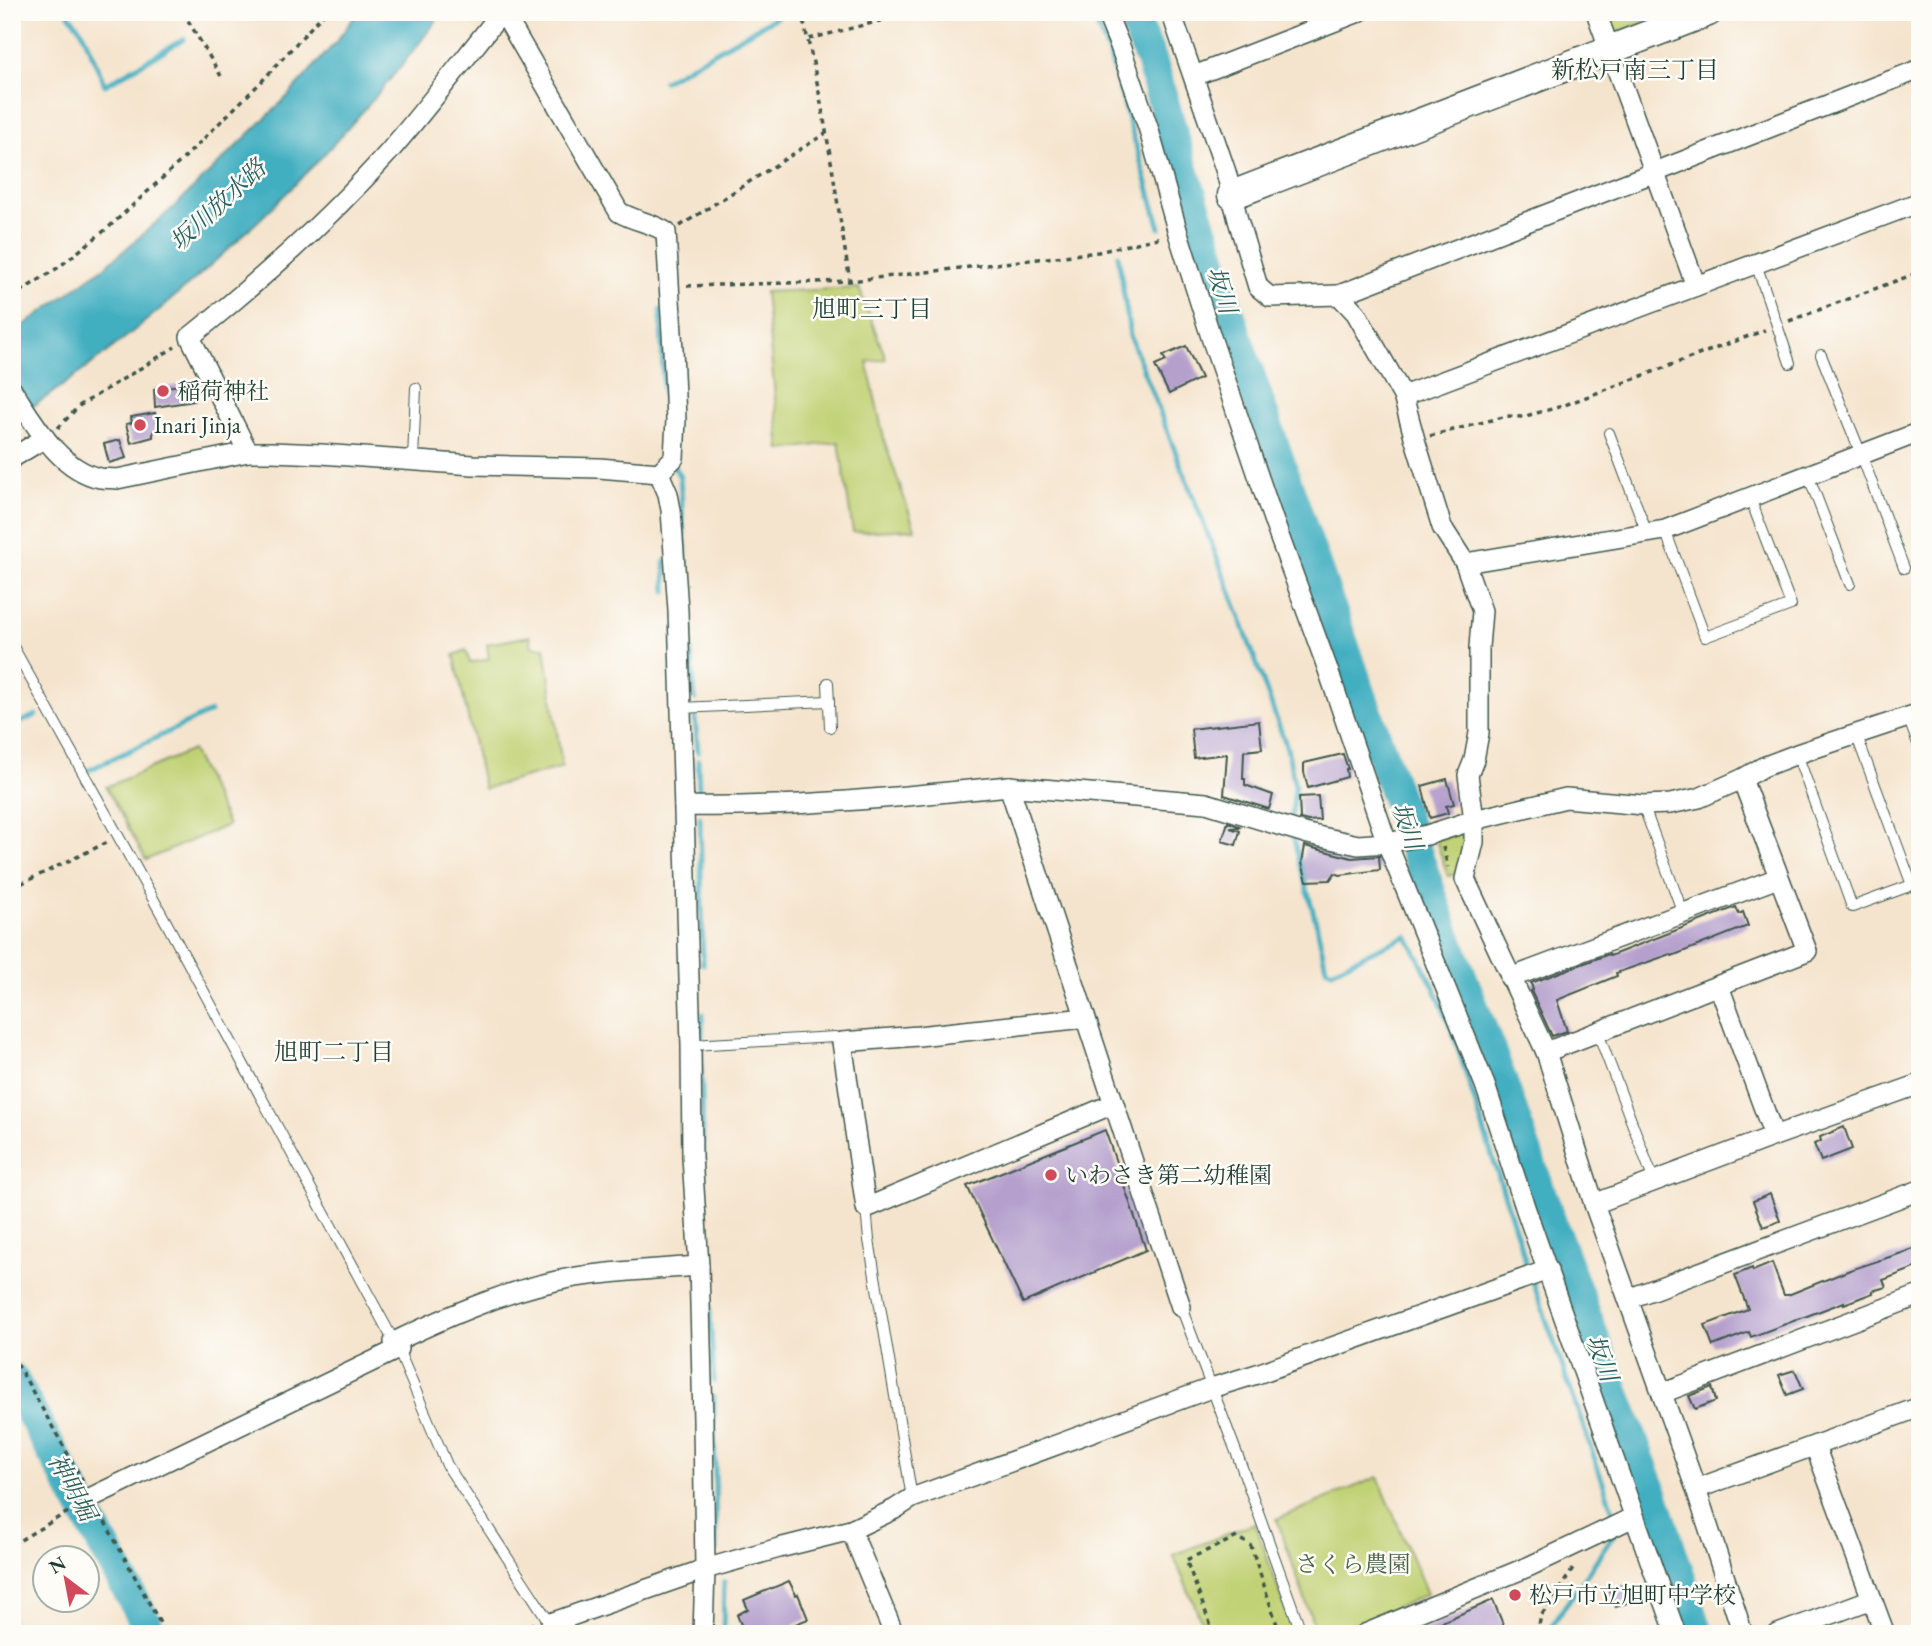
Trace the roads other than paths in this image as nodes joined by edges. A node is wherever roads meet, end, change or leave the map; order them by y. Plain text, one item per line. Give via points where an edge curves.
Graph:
1 (502, 12) edge
2 (1106, 12) edge
3 (1171, 12) edge
4 (1359, 12) edge
5 (1596, 12) edge
6 (1708, 12) edge
7 (1611, 50) junction
8 (1920, 69) edge
9 (1194, 76) junction
10 (1655, 172) junction
11 (1232, 195) junction
12 (1920, 202) edge
13 (1756, 264) junction
14 (1696, 286) junction
15 (1339, 295) junction
16 (1821, 355) dead end
17 (1790, 363) dead end
18 (416, 388) dead end
19 (12, 390) edge
20 (1403, 396) junction
21 (1920, 432) edge
22 (1609, 433) dead end
23 (43, 434) junction
24 (248, 452) junction
25 (1861, 454) junction
26 (12, 458) edge
27 (413, 460) junction
28 (659, 473) junction
29 (1808, 475) junction
30 (1751, 498) junction
31 (1656, 532) junction
32 (1465, 563) junction
33 (1904, 568) dead end
34 (1850, 584) dead end
35 (12, 645) edge
36 (828, 682) dead end
37 (829, 701) junction
38 (681, 708) junction
39 (1914, 715) edge
40 (830, 727) dead end
41 (1856, 734) junction
42 (1920, 749) edge
43 (1797, 754) junction
44 (1742, 779) junction
45 (1009, 786) junction
46 (1643, 805) junction
47 (684, 806) junction
48 (1474, 820) junction
49 (1389, 842) junction
50 (1778, 878) junction
51 (1683, 913) junction
52 (1510, 978) junction
53 (1719, 986) junction
54 (1085, 1018) junction
55 (1598, 1033) junction
56 (842, 1042) junction
57 (691, 1045) junction
58 (1546, 1052) junction
59 (1920, 1084) edge
60 (1113, 1104) junction
61 (1774, 1136) junction
62 (1654, 1181) junction
63 (1920, 1189) edge
64 (1594, 1204) junction
65 (866, 1208) junction
66 (699, 1266) junction
67 (1537, 1274) junction
68 (1920, 1295) edge
69 (1628, 1299) junction
70 (1181, 1307) joint
71 (396, 1346) junction
72 (1211, 1388) junction
73 (1662, 1393) junction
74 (1920, 1407) edge
75 (1815, 1446) junction
76 (1696, 1489) junction
77 (92, 1497) road end
78 (912, 1499) junction
79 (1622, 1523) junction
80 (851, 1530) junction
81 (705, 1569) junction
82 (1872, 1599) junction
83 (554, 1628) edge
84 (703, 1634) edge
85 (894, 1634) edge
86 (1302, 1634) edge
87 (1365, 1634) edge
88 (1676, 1634) edge
89 (1743, 1634) edge
90 (1778, 1634) edge
91 (1885, 1634) edge

1 - 24 street via 346,196 276,265 190,337
1 - 28 street via 619,212 666,232 674,458
2 - 49 street via 1148,127 1212,340 1274,522
3 - 9 street
4 - 9 street
5 - 7 street
6 - 7 street
7 - 10 street
7 - 11 street
8 - 10 street
9 - 11 street
10 - 14 street
10 - 15 street
11 - 15 street via 1258,287 1270,297
12 - 13 street
13 - 14 street
13 - 17 lane
14 - 20 street
15 - 20 street via 1356,313
16 - 25 lane
18 - 27 lane
19 - 23 street
20 - 32 street via 1442,527
21 - 25 street
22 - 31 lane
23 - 24 street via 75,468 100,478 126,477
23 - 26 street
24 - 27 street
25 - 29 street
25 - 33 lane
27 - 28 street
28 - 38 street via 671,510
29 - 30 street
29 - 34 lane
30 - 31 street
30 - 31 lane via 1791,605 1705,637
31 - 32 street
32 - 48 street via 1482,611 1479,733 1468,775
35 - 71 lane
36 - 37 lane
37 - 38 lane
37 - 40 lane
38 - 47 street
39 - 41 street
39 - 42 lane
41 - 43 street
41 - 43 lane via 1912,885 1852,907
43 - 44 street
44 - 46 street via 1699,798
44 - 50 street
45 - 47 street via 867,800
45 - 49 street via 1206,803 1358,845
45 - 54 street
46 - 48 street via 1566,798
46 - 51 lane
47 - 57 street
48 - 49 street
48 - 52 street via 1465,880
49 - 67 street via 1474,1054
50 - 51 street
50 - 53 street via 1807,951
51 - 52 street
52 - 58 street
53 - 55 street
53 - 61 street
54 - 56 street
54 - 60 street
55 - 58 street
55 - 62 lane
56 - 57 lane via 835,1037
56 - 65 street
57 - 66 street
58 - 64 street
59 - 61 street
60 - 65 street
60 - 70 street
61 - 62 street
62 - 64 street
63 - 69 street
64 - 69 street
65 - 78 lane
66 - 71 street via 576,1277 545,1285 439,1320
66 - 81 street
67 - 72 street
67 - 79 street
68 - 73 street
69 - 73 street
70 - 72 lane
71 - 77 street
71 - 83 lane via 447,1465
72 - 78 street
72 - 86 lane
73 - 76 street
74 - 75 street
75 - 76 street
75 - 82 street
76 - 89 street
78 - 80 street
79 - 87 street
79 - 88 street
80 - 81 street
80 - 85 street
81 - 83 street
81 - 84 street
82 - 90 street
82 - 91 street

